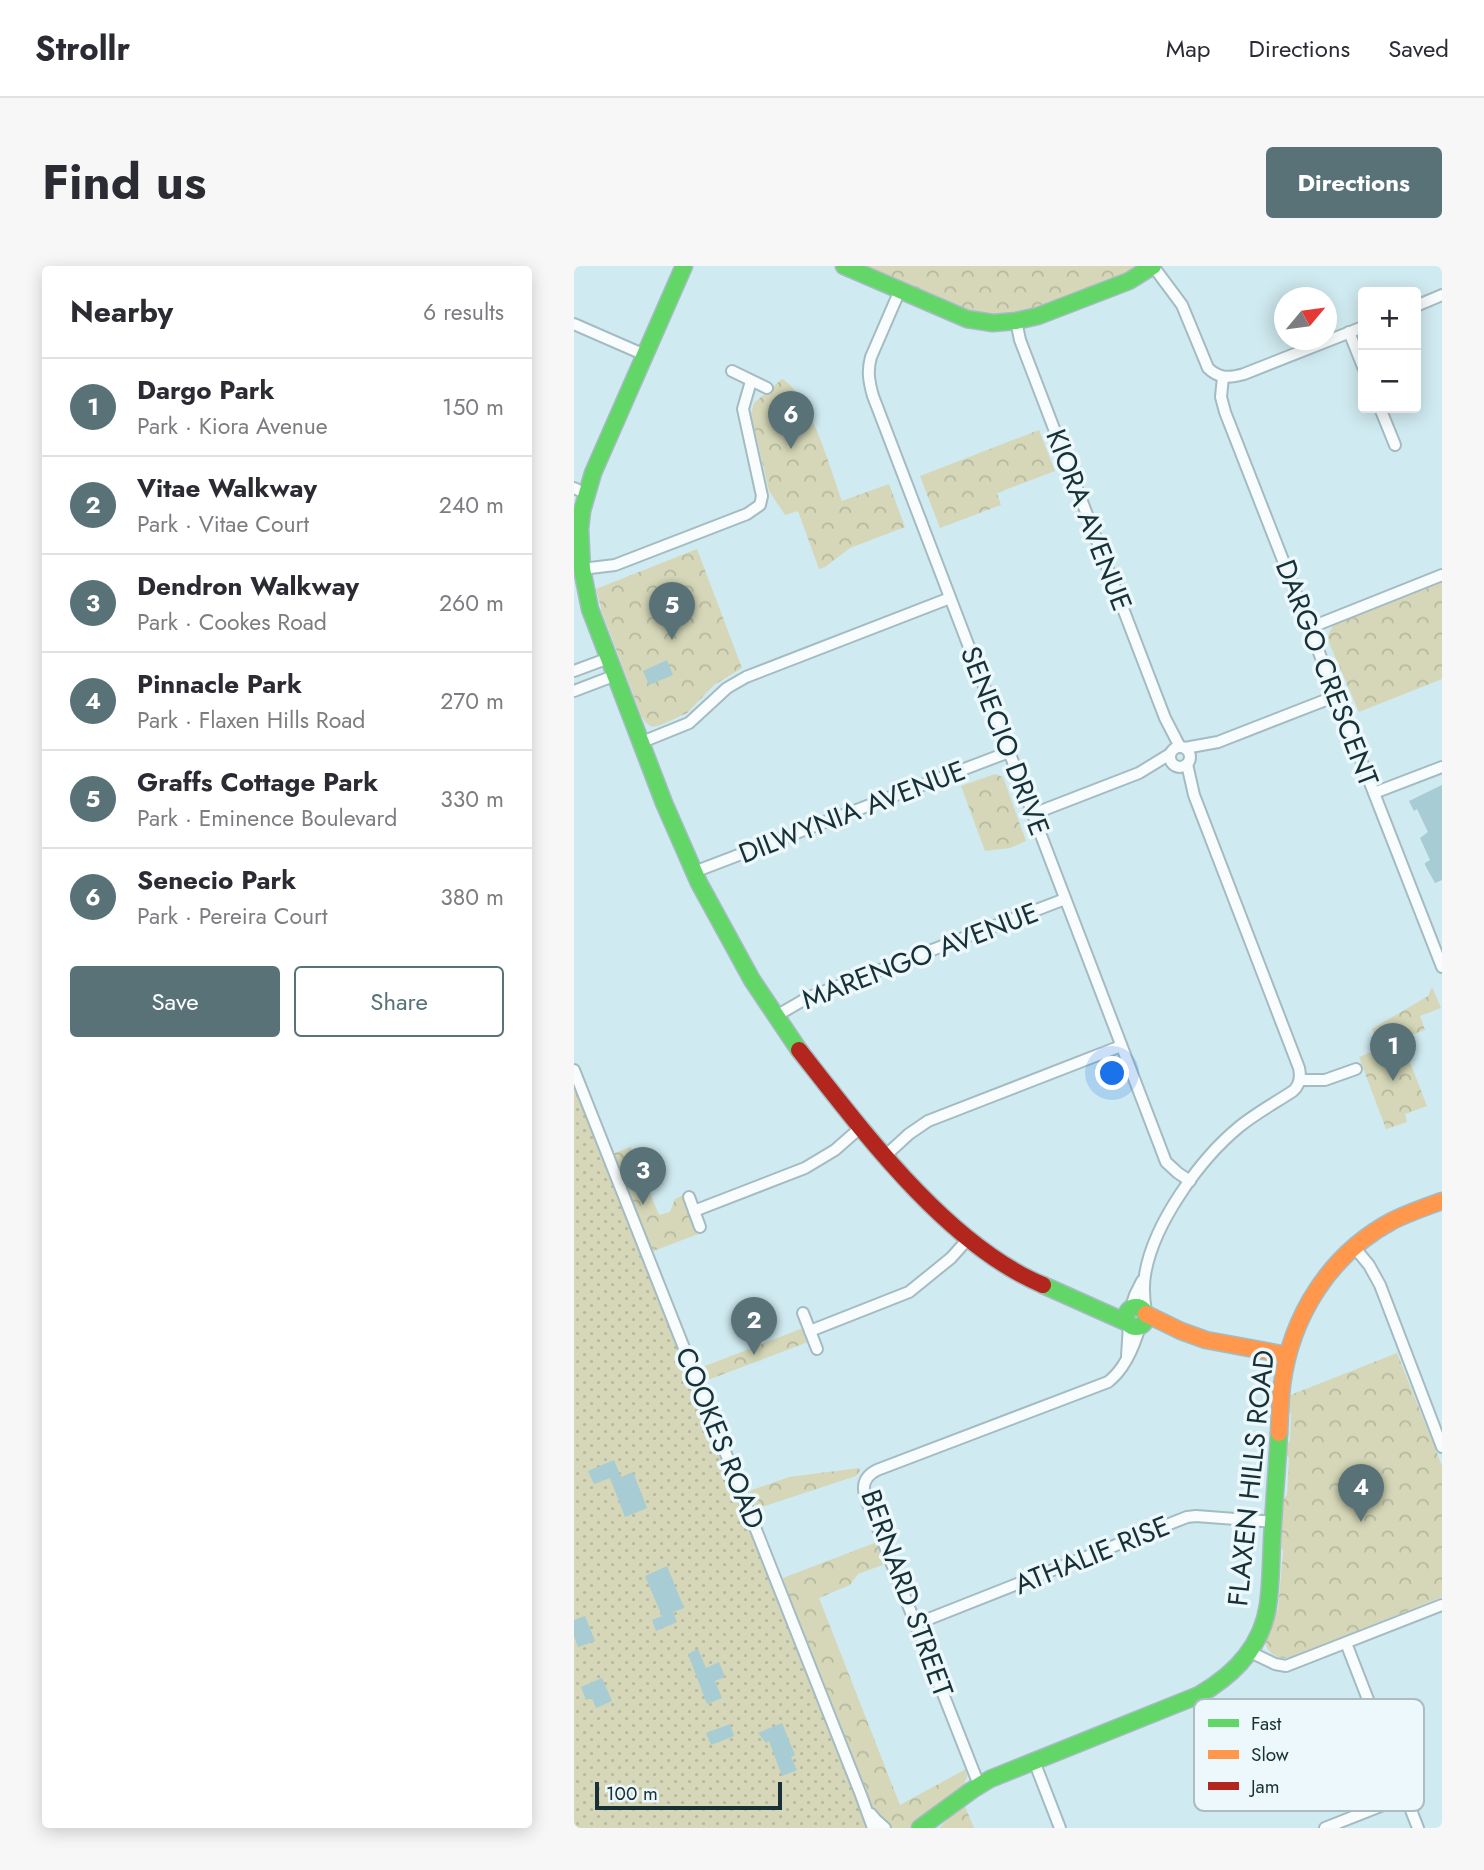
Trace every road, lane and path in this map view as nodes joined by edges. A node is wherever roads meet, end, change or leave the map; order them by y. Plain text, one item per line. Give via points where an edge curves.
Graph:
1 (684, 266) edge
2 (844, 266) edge
3 (1153, 266) edge
4 (900, 290) junction
5 (1442, 295) edge
6 (1421, 304) edge
7 (1016, 321) junction
8 (574, 324) edge
9 (1358, 329) edge
10 (1349, 332) junction
11 (1358, 354) edge
12 (645, 355) junction
13 (732, 371) dead end
14 (1223, 377) junction
15 (751, 381) junction
16 (767, 388) dead end
17 (1382, 413) edge
18 (1395, 445) dead end
19 (580, 491) edge
20 (582, 569) junction
21 (1442, 575) edge
22 (950, 598) junction
23 (1309, 628) junction
24 (609, 658) junction
25 (574, 671) edge
26 (616, 675) junction
27 (574, 691) edge
28 (1336, 696) junction
29 (642, 742) junction
30 (1218, 742) junction
31 (1177, 750) junction
32 (1009, 752) junction
33 (1183, 764) junction
34 (1442, 767) edge
35 (1139, 773) junction
36 (1374, 793) junction
37 (1032, 814) junction
38 (694, 872) junction
39 (1065, 899) junction
40 (1442, 967) edge
41 (776, 1016) junction
42 (1121, 1046) junction
43 (1356, 1069) dead end
44 (574, 1070) edge
45 (1300, 1080) junction
46 (860, 1128) junction
47 (885, 1156) junction
48 (1190, 1181) junction
49 (689, 1197) dead end
50 (1442, 1201) edge
51 (694, 1211) junction
52 (700, 1227) dead end
53 (968, 1239) junction
54 (1354, 1247) junction
55 (803, 1313) dead end
56 (1136, 1318) junction
57 (810, 1331) junction
58 (817, 1349) dead end
59 (1286, 1361) junction
60 (1442, 1447) edge
61 (1274, 1522) junction
62 (1442, 1605) edge
63 (915, 1624) junction
64 (1346, 1643) junction
65 (1250, 1652) junction
66 (1368, 1699) edge
67 (1034, 1761) junction
68 (979, 1784) junction
69 (866, 1806) junction
70 (945, 1811) junction
71 (1368, 1811) edge
72 (1412, 1811) edge
73 (873, 1828) edge
74 (885, 1828) edge
75 (920, 1828) edge
76 (933, 1828) edge
77 (1060, 1828) edge
78 (1325, 1828) edge
79 (1418, 1828) edge

1 - 12 street
2 - 4 street
3 - 7 street via 1129,281
3 - 14 street via 1182,305 1208,368
4 - 7 street via 967,318
4 - 22 street, SENECIO DRIVE via 871,357 869,383
5 - 6 street
7 - 31 street, KIORA AVENUE
8 - 12 street
9 - 10 street
10 - 11 street
10 - 14 street via 1235,377
12 - 19 street
13 - 15 street
14 - 23 street, DARGO CRESCENT via 1225,412
15 - 16 street
15 - 20 street via 743,409 762,496 760,505 615,565
17 - 18 street
19 - 20 street
20 - 24 street via 590,608
21 - 23 street
22 - 29 street via 746,677 689,723
22 - 32 street, SENECIO DRIVE
23 - 28 street, DARGO CRESCENT
24 - 25 street
24 - 26 street
26 - 27 street
26 - 29 street
28 - 30 street
28 - 36 street, DARGO CRESCENT
29 - 38 street
30 - 31 street
30 - 33 street
31 - 33 street via 1189,754
31 - 33 street via 1170,761
31 - 35 street
32 - 37 street, SENECIO DRIVE
32 - 38 street, DILWYNIA AVENUE
33 - 35 street
33 - 45 street
34 - 36 street
35 - 37 street
36 - 40 street, DARGO CRESCENT
37 - 39 street, SENECIO DRIVE
38 - 41 street
39 - 41 street, MARENGO AVENUE via 807,998
39 - 42 street, SENECIO DRIVE
41 - 46 street
42 - 47 street via 939,1116
42 - 48 street, SENECIO DRIVE via 1166,1161
43 - 45 street via 1325,1080
44 - 69 street, COOKES ROAD
45 - 48 street via 1293,1091 1220,1144
46 - 47 street
46 - 51 street via 805,1168
47 - 53 street
48 - 56 street via 1168,1212 1150,1253
49 - 51 street
50 - 54 street, FLAXEN HILLS ROAD via 1390,1222
51 - 52 street
53 - 56 street via 1026,1278 1079,1300 1116,1304
53 - 57 street via 909,1293
54 - 59 street, FLAXEN HILLS ROAD via 1310,1300
54 - 60 street via 1380,1286
55 - 57 street
56 - 59 street via 1162,1320 1259,1360
56 - 63 street, BERNARD STREET via 1135,1342 1119,1372 1101,1385 866,1477 865,1494
57 - 58 street
59 - 61 street, FLAXEN HILLS ROAD
61 - 63 street, ATHALIE RISE via 1187,1517
61 - 65 street, FLAXEN HILLS ROAD via 1268,1605
62 - 64 street
63 - 68 street, BERNARD STREET
64 - 65 street via 1286,1666
64 - 66 street
65 - 67 street, FLAXEN HILLS ROAD via 1227,1678 1199,1695
67 - 68 street, FLAXEN HILLS ROAD
67 - 77 street
68 - 70 street, FLAXEN HILLS ROAD
69 - 73 street, COOKES ROAD
69 - 74 street, COOKES ROAD
70 - 75 street, FLAXEN HILLS ROAD
70 - 76 street, FLAXEN HILLS ROAD
71 - 78 street
72 - 79 street

